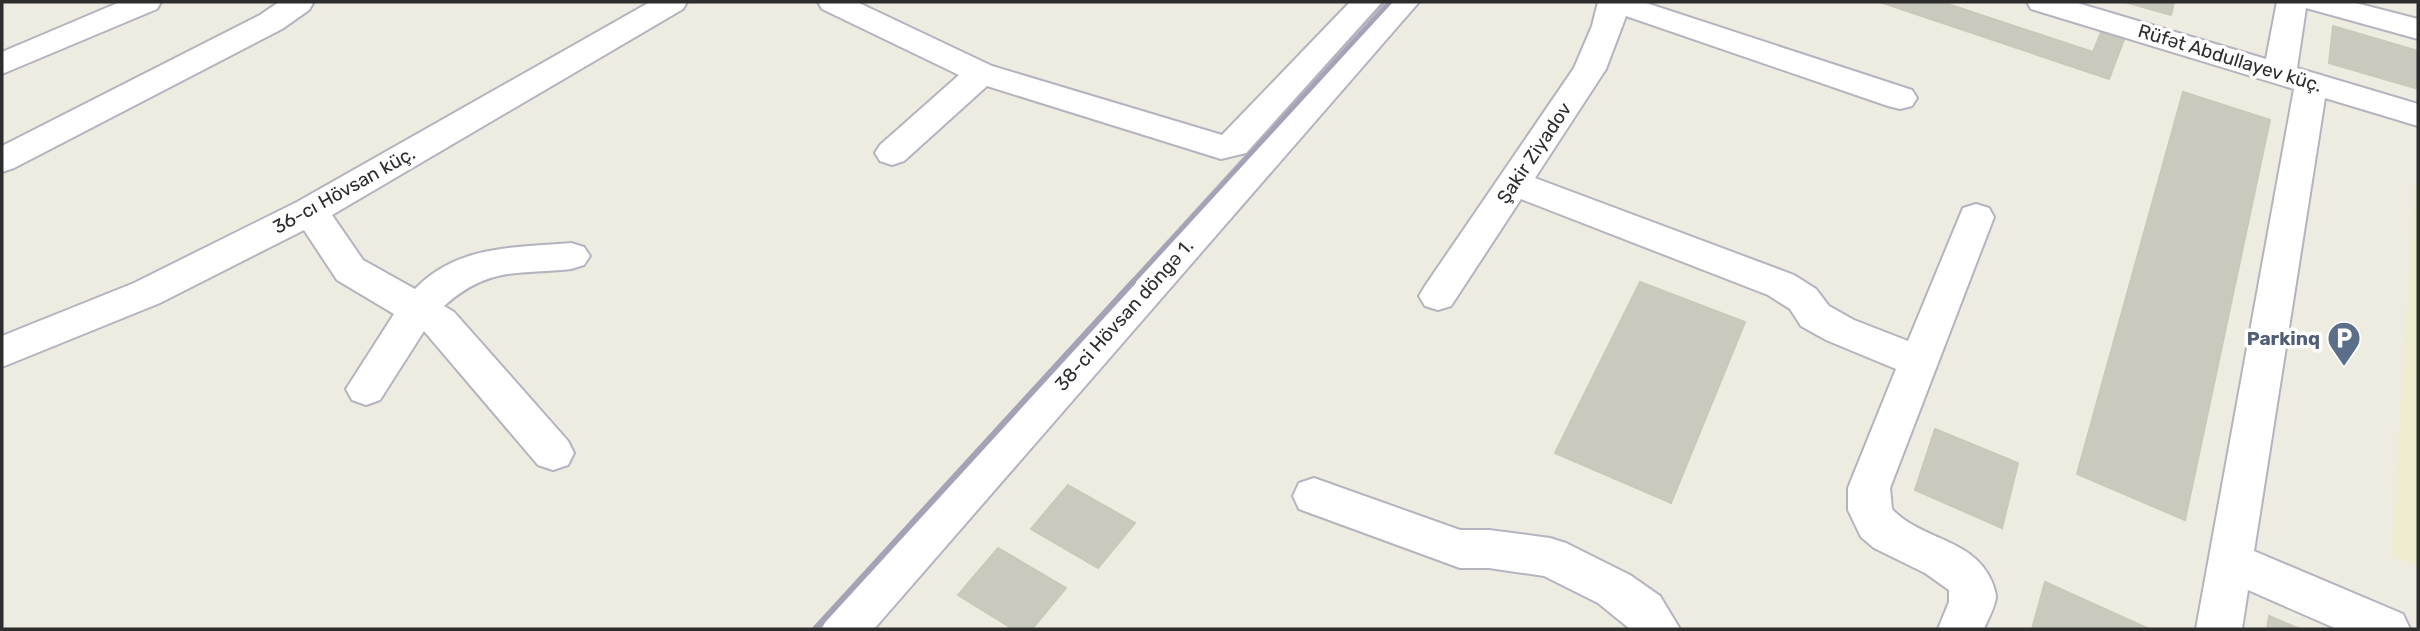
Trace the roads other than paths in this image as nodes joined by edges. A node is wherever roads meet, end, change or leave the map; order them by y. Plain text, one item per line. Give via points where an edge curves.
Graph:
1 (146, 2) edge
2 (297, 2) edge
3 (672, 2) edge
4 (833, 2) edge
5 (1367, 2) edge
6 (1404, 2) edge
7 (1613, 2) edge
8 (2042, 2) edge
9 (2292, 2) edge
10 (2318, 2) edge
11 (2418, 29) edge
12 (2, 64) edge
13 (981, 73) junction
14 (2296, 78) junction
15 (1900, 98) dead end
16 (2418, 115) edge
17 (892, 153) dead end
18 (2, 160) edge
19 (1514, 183) junction
20 (310, 211) junction
21 (1976, 217) dead end
22 (570, 256) dead end
23 (1438, 296) dead end
24 (418, 310) junction
25 (2, 352) edge
26 (1920, 362) junction
27 (366, 389) dead end
28 (552, 453) dead end
29 (1314, 496) dead end
30 (2231, 562) junction
31 (845, 629) edge
32 (1657, 629) edge
33 (1961, 629) edge
34 (2219, 629) edge
35 (2387, 629) edge

1 - 12 street
2 - 18 street via 271,23
3 - 20 street, 36-cı Hövsan küç.
4 - 13 street
5 - 13 street via 1234,145 1202,143
6 - 31 street, 38-ci Hövsan döngə 1.
7 - 15 street
7 - 19 street, Şakir Ziyadov via 1590,69
8 - 14 street, Rüfət Abdullayev küç.
9 - 14 street
10 - 11 street
13 - 17 street
14 - 16 street, Rüfət Abdullayev küç.
14 - 30 street
19 - 23 street, Şakir Ziyadov
19 - 26 street via 1781,285 1804,299 1815,316 1840,330
20 - 24 street via 350,270
20 - 25 street, 36-cı Hövsan küç. via 147,293
21 - 26 street
22 - 24 street via 483,264 444,283
24 - 27 street
24 - 28 street via 440,321
26 - 33 street via 1869,488 1870,513 1884,531 1953,566 1970,581 1974,595
29 - 32 street via 1460,549 1550,556 1615,589 1644,611
30 - 34 street
30 - 35 street

